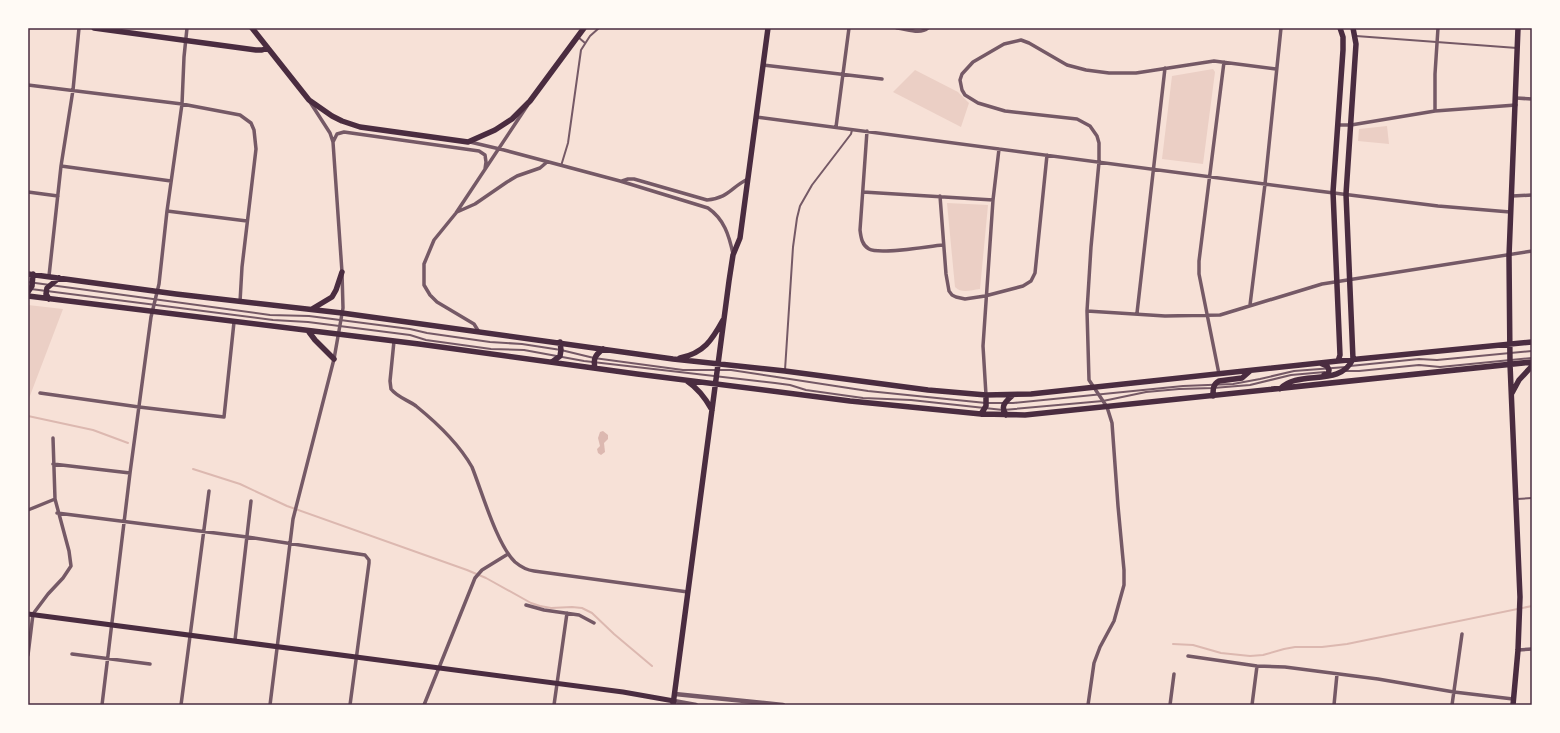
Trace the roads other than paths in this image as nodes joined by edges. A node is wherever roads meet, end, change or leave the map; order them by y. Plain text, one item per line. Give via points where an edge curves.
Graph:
1 (79, 28) edge
2 (94, 28) edge
3 (188, 28) edge
4 (252, 28) edge
5 (584, 28) edge
6 (599, 28) edge
7 (768, 28) edge
8 (849, 28) edge
9 (897, 28) edge
10 (928, 28) edge
11 (1280, 28) edge
12 (1340, 28) edge
13 (1353, 28) edge
14 (1438, 28) edge
15 (1518, 28) edge
16 (914, 29) edge
17 (1355, 36) junction
18 (577, 37) junction
19 (186, 40) junction
20 (1436, 42) junction
21 (585, 43) junction
22 (268, 48) junction
23 (1518, 48) junction
24 (1224, 62) junction
25 (763, 65) junction
26 (1165, 68) junction
27 (1276, 69) junction
28 (843, 74) junction
29 (882, 79) dead end
30 (28, 85) edge
31 (73, 90) junction
32 (1516, 98) junction
33 (1532, 99) edge
34 (309, 100) junction
35 (530, 102) junction
36 (182, 104) junction
37 (1516, 105) junction
38 (1435, 111) junction
39 (756, 118) junction
40 (1338, 125) junction
41 (1351, 125) junction
42 (836, 127) junction
43 (852, 129) junction
44 (867, 131) junction
45 (333, 142) junction
46 (468, 142) junction
47 (499, 148) junction
48 (999, 149) junction
49 (1047, 155) junction
50 (547, 162) junction
51 (1099, 162) junction
52 (62, 166) junction
53 (561, 166) junction
54 (485, 170) junction
55 (1155, 170) junction
56 (1209, 177) junction
57 (749, 178) junction
58 (171, 181) junction
59 (620, 181) junction
60 (1265, 184) junction
61 (28, 192) edge
62 (863, 192) junction
63 (1332, 192) junction
64 (1346, 194) junction
65 (1532, 195) edge
66 (58, 196) junction
67 (940, 196) junction
68 (1512, 196) junction
69 (993, 200) junction
70 (167, 211) junction
71 (1510, 212) junction
72 (456, 213) junction
73 (247, 221) junction
74 (944, 245) junction
75 (1532, 251) edge
76 (733, 255) junction
77 (1509, 256) junction
78 (342, 272) junction
79 (31, 274) edge
80 (49, 276) junction
81 (59, 278) junction
82 (1350, 279) junction
83 (1337, 281) junction
84 (48, 285) junction
85 (30, 287) edge
86 (45, 291) junction
87 (158, 291) junction
88 (28, 296) edge
89 (985, 296) junction
90 (49, 299) junction
91 (156, 300) junction
92 (240, 302) junction
93 (154, 305) junction
94 (1250, 305) junction
95 (312, 309) junction
96 (1087, 311) junction
97 (153, 312) junction
98 (342, 313) junction
99 (1137, 313) junction
100 (1208, 316) junction
101 (725, 317) junction
102 (342, 320) junction
103 (234, 322) junction
104 (341, 326) junction
105 (309, 332) junction
106 (479, 332) junction
107 (339, 335) junction
108 (394, 341) junction
109 (560, 342) junction
110 (1532, 342) edge
111 (1510, 344) junction
112 (603, 349) junction
113 (1532, 351) edge
114 (561, 353) junction
115 (1510, 353) junction
116 (1532, 358) edge
117 (334, 359) junction
118 (673, 359) junction
119 (1353, 359) junction
120 (594, 360) junction
121 (1338, 361) junction
122 (551, 362) junction
123 (1510, 362) junction
124 (1532, 362) edge
125 (1320, 363) junction
126 (1349, 366) junction
127 (1532, 366) edge
128 (718, 367) junction
129 (595, 368) junction
130 (1328, 370) junction
131 (785, 371) junction
132 (1250, 371) junction
133 (1343, 371) junction
134 (1219, 374) junction
135 (1320, 377) junction
136 (685, 380) junction
137 (716, 380) junction
138 (1092, 387) junction
139 (1214, 387) junction
140 (1280, 389) junction
141 (40, 393) dead end
142 (1099, 394) junction
143 (986, 395) junction
144 (1013, 395) junction
145 (1511, 395) junction
146 (1213, 396) junction
147 (1103, 401) junction
148 (1004, 403) junction
149 (986, 406) junction
150 (139, 407) junction
151 (1107, 407) junction
152 (712, 410) junction
153 (1004, 413) junction
154 (981, 414) junction
155 (53, 438) dead end
156 (53, 464) junction
157 (130, 473) junction
158 (208, 491) dead end
159 (1532, 498) edge
160 (55, 499) junction
161 (1516, 499) junction
162 (251, 501) dead end
163 (28, 510) edge
164 (57, 513) junction
165 (125, 521) junction
166 (203, 531) junction
167 (247, 537) junction
168 (290, 544) junction
169 (508, 554) junction
170 (688, 592) junction
171 (526, 605) dead end
172 (567, 613) junction
173 (30, 614) edge
174 (594, 623) dead end
175 (111, 626) junction
176 (1462, 634) dead end
177 (190, 635) junction
178 (235, 640) junction
179 (278, 646) junction
180 (1532, 649) edge
181 (1518, 650) junction
182 (28, 654) edge
183 (72, 654) dead end
184 (1188, 656) dead end
185 (357, 657) junction
186 (108, 658) junction
187 (150, 664) dead end
188 (1257, 666) junction
189 (439, 668) junction
190 (1174, 674) dead end
191 (1337, 674) junction
192 (556, 684) junction
193 (1454, 692) junction
194 (674, 694) junction
195 (1513, 702) edge
196 (673, 703) edge
197 (102, 705) edge
198 (181, 705) edge
199 (270, 705) edge
200 (350, 705) edge
201 (424, 705) edge
202 (554, 705) edge
203 (696, 705) edge
204 (783, 705) edge
205 (1088, 705) edge
206 (1170, 705) edge
207 (1252, 705) edge
208 (1334, 705) edge
209 (1452, 705) edge

1 - 31 street
2 - 19 main road
3 - 19 street
4 - 22 main road
5 - 18 main road
6 - 21 lane
7 - 25 main road
8 - 28 street
9 - 16 street
10 - 16 street via 925,31
11 - 27 street
12 - 40 main road via 1343,50
13 - 17 main road
14 - 20 street
15 - 23 main road
17 - 20 lane
17 - 41 main road
18 - 21 lane
18 - 35 main road
19 - 22 main road via 256,50
19 - 36 street
20 - 23 lane
20 - 38 street
21 - 53 lane via 580,55 568,143
22 - 34 main road
23 - 32 main road
24 - 26 street via 1214,61
24 - 27 street
24 - 56 street
25 - 28 street
25 - 39 main road
26 - 51 street via 1123,74 1086,70 1067,65 1025,41 1016,41 1004,44 973,62 962,74 962,90 978,104 1006,111 1070,118 1090,126 1100,143
26 - 55 street
27 - 60 street
28 - 29 street
28 - 42 street
30 - 31 street
31 - 36 street
31 - 52 street
32 - 33 street
32 - 37 main road
34 - 45 street
34 - 46 main road via 332,116 360,127
35 - 46 main road via 512,119 495,130
35 - 47 street
36 - 58 street
36 - 73 street via 233,113 251,123 256,138
37 - 38 street
37 - 68 main road
38 - 41 street
39 - 42 street
39 - 57 main road
40 - 41 street
40 - 63 main road
41 - 64 main road
42 - 43 street
43 - 44 street
43 - 131 lane via 800,206 793,247
44 - 48 street
44 - 62 street
45 - 54 street via 337,134 344,132 479,151 486,159
45 - 78 street
46 - 47 street
47 - 50 street
47 - 54 street
48 - 49 street
48 - 69 street
49 - 51 street
49 - 89 street via 1035,273 1031,281 1023,286
50 - 53 street
50 - 72 street via 540,168 517,176 475,204
51 - 55 street
51 - 96 street
52 - 58 street
52 - 66 street
53 - 59 street
54 - 72 street
55 - 56 street
55 - 99 street
56 - 60 street
56 - 100 street via 1199,261 1199,274
57 - 59 street via 727,194 707,200 634,180
57 - 76 main road via 740,238
58 - 70 street
59 - 76 street via 708,208 720,218 726,228
60 - 63 street
60 - 94 street
61 - 66 street
62 - 67 street
62 - 74 street via 861,240 869,249 881,251
63 - 64 street
63 - 83 main road
64 - 71 street
64 - 82 main road
65 - 68 street
66 - 80 street
67 - 69 street
67 - 74 street
68 - 71 main road
69 - 89 street
70 - 73 street
70 - 87 street
71 - 77 main road
72 - 106 street via 439,232 428,252 424,264 424,285 437,302 472,322
73 - 92 street
74 - 89 street via 949,291 961,298
75 - 77 street
76 - 101 main road
77 - 82 street
77 - 111 main road
78 - 95 main road via 332,297
78 - 98 street
79 - 80 main road
79 - 85 main road
80 - 81 main road
81 - 84 main road
81 - 87 main road
82 - 83 street
82 - 119 main road
83 - 94 street
83 - 121 main road via 1340,355
84 - 85 lane
84 - 86 main road
84 - 91 lane
85 - 86 lane
86 - 90 main road
86 - 93 lane
87 - 91 street
87 - 92 main road
88 - 90 main road
89 - 143 street via 983,352
90 - 97 main road
91 - 93 street
91 - 102 lane via 270,315
92 - 95 main road
93 - 97 street
93 - 104 lane
94 - 100 street via 1220,315
95 - 98 main road
96 - 99 street
96 - 138 street via 1089,380
97 - 103 main road
97 - 150 street
98 - 102 street
98 - 106 main road
99 - 100 street
100 - 134 street
101 - 118 main road via 705,347 692,356
101 - 128 main road
102 - 104 street
102 - 114 lane via 490,342 522,344
103 - 105 main road
103 - 150 street via 224,417
104 - 107 street
104 - 114 lane via 491,349
105 - 107 main road
105 - 117 main road
106 - 109 main road
107 - 108 main road
107 - 117 street
108 - 122 main road
108 - 169 street via 391,389 430,418 467,458
109 - 112 main road
109 - 114 main road
110 - 111 main road
111 - 115 main road
111 - 119 main road
112 - 118 main road
112 - 120 main road via 597,353
113 - 115 lane
114 - 120 lane
114 - 120 lane
114 - 122 main road
115 - 123 main road
115 - 126 lane
116 - 123 lane
117 - 168 street via 297,502
118 - 128 main road
119 - 121 main road
119 - 126 main road
120 - 128 lane via 683,370
120 - 129 main road
120 - 137 lane
121 - 125 main road
122 - 129 main road
123 - 124 main road
123 - 133 lane
123 - 140 main road
123 - 145 main road
125 - 130 main road
125 - 132 main road
126 - 130 lane
126 - 133 main road
127 - 145 main road via 1519,380
128 - 131 main road
128 - 137 main road
128 - 149 lane via 816,384
129 - 136 main road
130 - 133 lane
130 - 135 main road
130 - 139 lane via 1294,371
131 - 143 main road
132 - 134 main road
132 - 139 main road via 1242,378 1219,381
133 - 135 main road
134 - 138 main road
135 - 140 main road via 1291,381
136 - 137 main road
136 - 152 main road via 700,391
137 - 149 lane via 775,383 862,398
137 - 152 main road
137 - 154 main road via 850,400
138 - 142 street
138 - 144 main road
139 - 142 lane via 1183,386
139 - 146 main road
139 - 147 lane via 1146,392
140 - 146 main road
141 - 150 street
142 - 147 street
142 - 148 lane
143 - 144 main road
143 - 149 main road
144 - 148 main road
145 - 161 main road
146 - 151 main road
147 - 151 street
147 - 153 lane
148 - 149 lane
148 - 153 main road
149 - 153 lane
149 - 154 main road
150 - 157 street
151 - 153 main road via 1025,415
151 - 205 street via 1112,422 1124,577 1117,613 1094,664
152 - 170 main road
153 - 154 main road
155 - 156 street
156 - 157 street
156 - 160 street
157 - 165 street
158 - 166 street
159 - 161 lane
160 - 163 street
160 - 164 street
161 - 181 main road
162 - 167 street
164 - 165 street
164 - 173 street via 71,566
165 - 166 street
165 - 175 street
166 - 167 street
166 - 177 street
167 - 168 street
167 - 178 street
168 - 179 street
168 - 185 street via 362,554 367,557 369,563
169 - 170 street via 524,569
169 - 189 street via 482,570 475,578
170 - 194 main road
171 - 172 street
172 - 174 street via 580,615
172 - 192 street
173 - 175 main road
173 - 182 street
175 - 177 main road
175 - 186 street
176 - 193 street
177 - 178 main road
177 - 198 street
178 - 179 main road
179 - 185 main road
179 - 199 street
180 - 181 street
181 - 195 main road
183 - 186 street
184 - 188 street
185 - 189 main road
185 - 200 street
186 - 187 street
186 - 197 street
188 - 191 street
188 - 207 street
189 - 192 main road
189 - 201 street
190 - 206 street
191 - 193 street
191 - 208 street
192 - 196 main road via 624,692
192 - 202 street
193 - 195 street
193 - 209 street
194 - 196 main road
194 - 204 street
196 - 203 street

